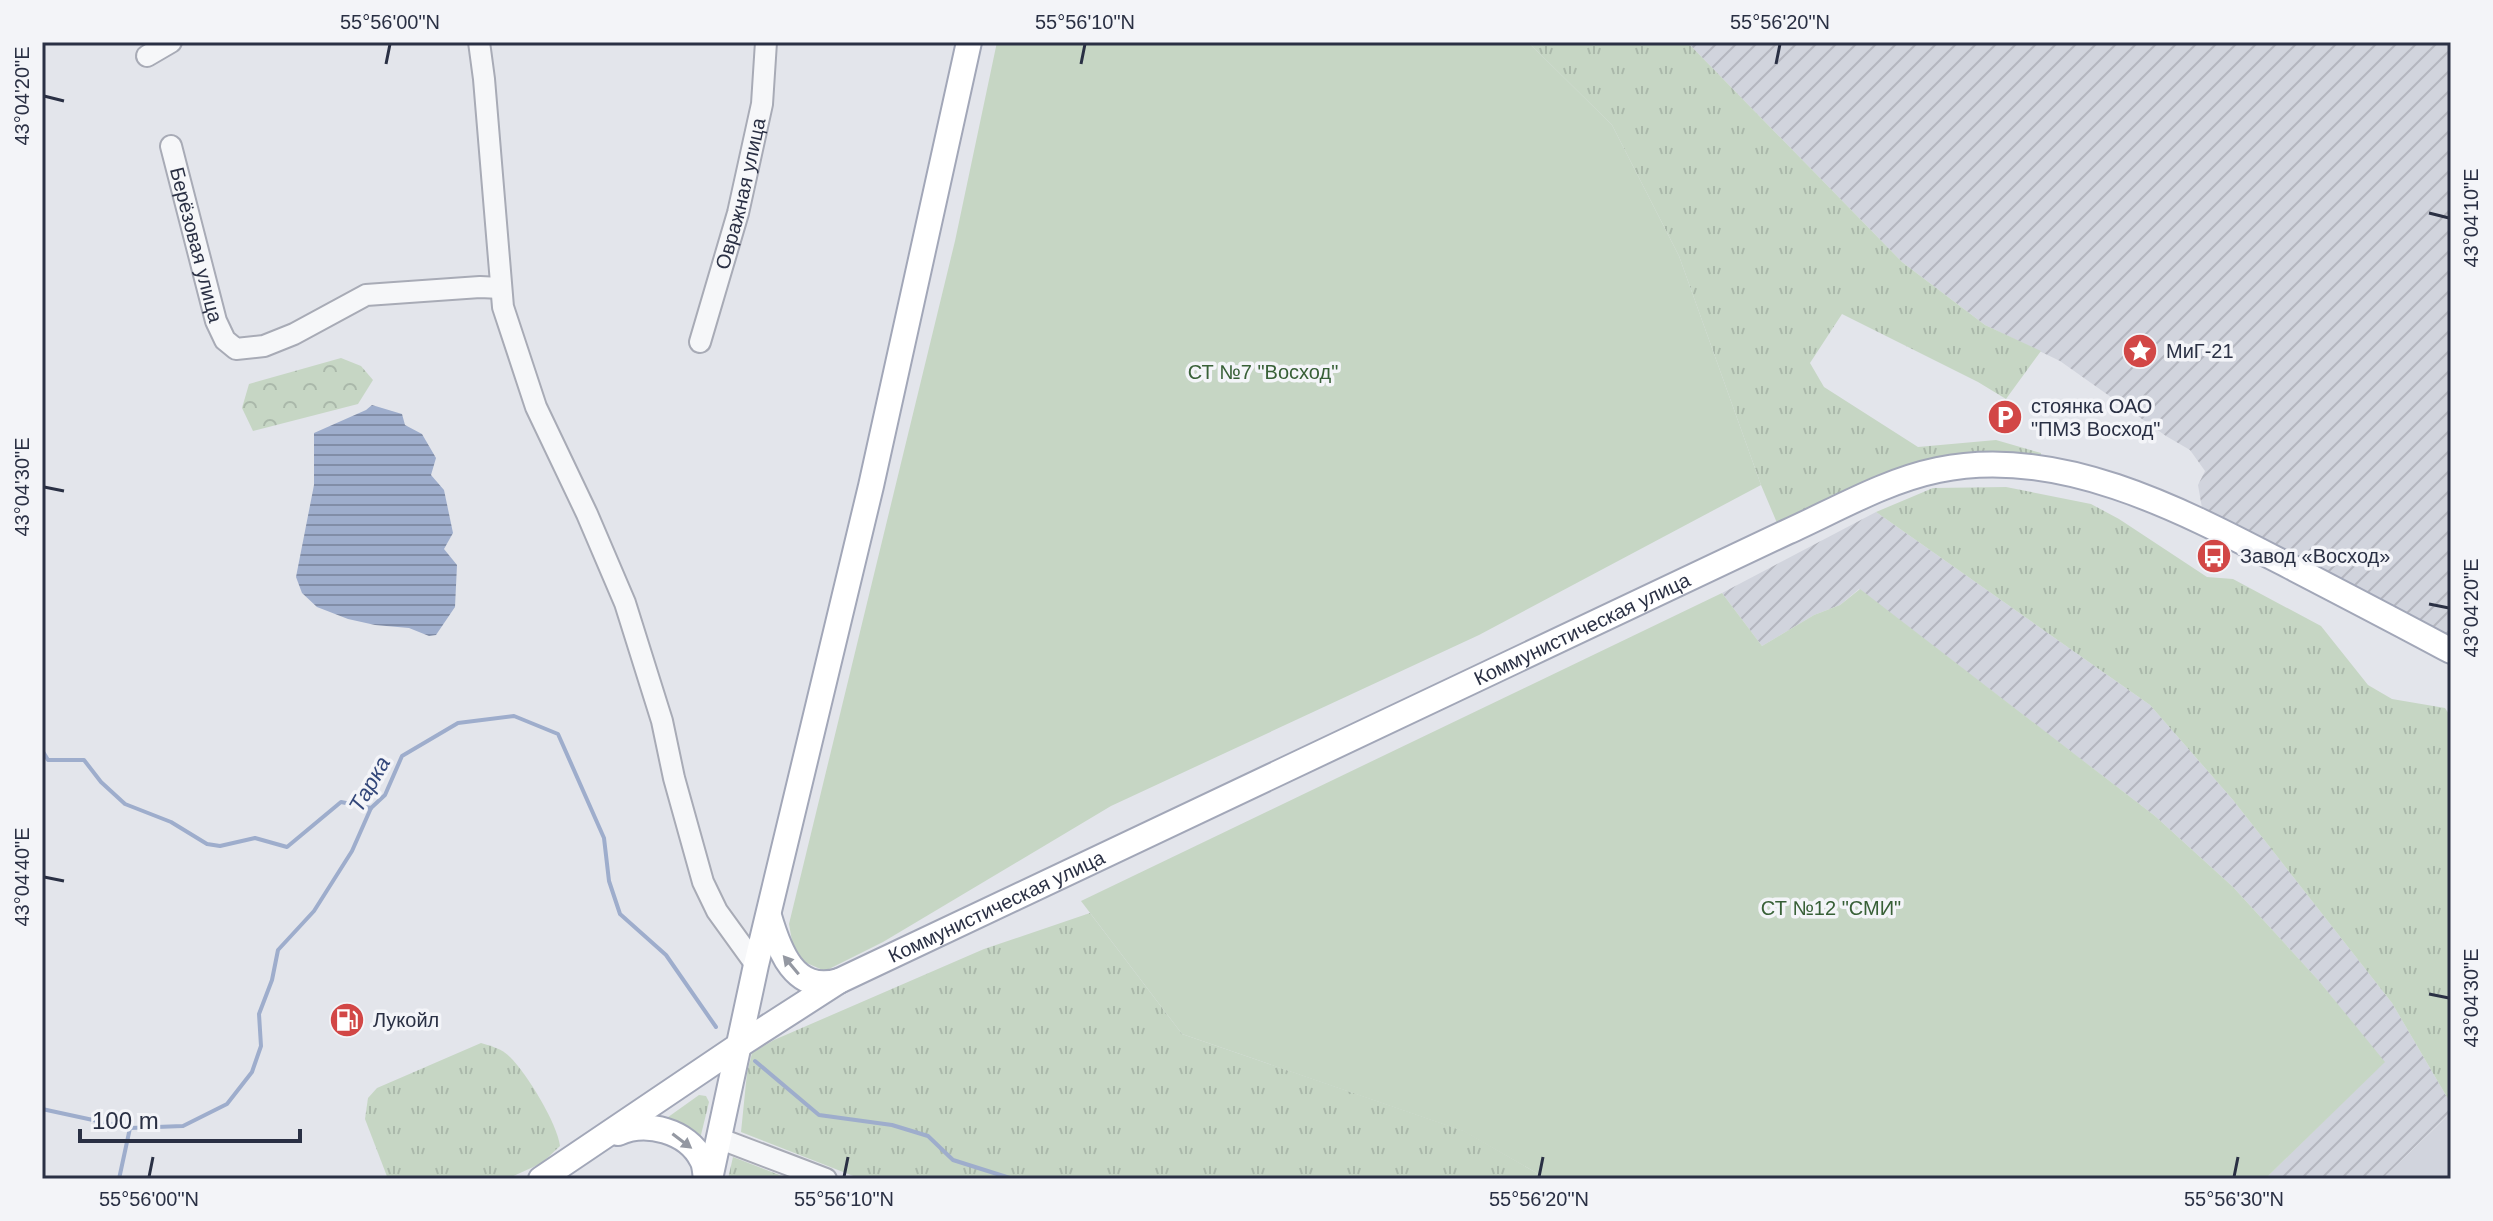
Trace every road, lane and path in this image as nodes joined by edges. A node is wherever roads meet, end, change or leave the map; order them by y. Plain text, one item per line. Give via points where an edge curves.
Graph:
1 (171, 42) edge
2 (479, 42) edge
3 (766, 42) edge
4 (969, 42) edge
5 (147, 56) dead end
6 (171, 146) dead end
7 (501, 288) junction
8 (700, 342) dead end
9 (2451, 651) edge
10 (769, 916) junction
11 (756, 965) junction
12 (839, 981) junction
13 (738, 1046) junction
14 (729, 1142) junction
15 (587, 1148) junction
16 (541, 1179) edge
17 (708, 1179) edge
18 (826, 1179) edge

1 - 5 street
2 - 7 street
3 - 8 street, Овражная улица via 762,104 738,213
4 - 10 main road
6 - 7 street, Берёзовая улица via 216,321 236,349 264,346 294,334 366,295
7 - 11 street via 536,407 625,603 703,882
9 - 12 main road, Коммунистическая улица via 2226,534 2127,491 2016,466 1940,469 1872,492
10 - 11 main road
12 -> 10 main road via 827,985 797,973 779,948
11 - 13 main road
12 - 13 main road, Коммунистическая улица
13 - 14 main road
13 - 15 main road, Коммунистическая улица
14 - 17 main road
14 - 18 street
15 - 16 main road
15 -> 17 main road via 631,1127 653,1128 686,1140 703,1161

